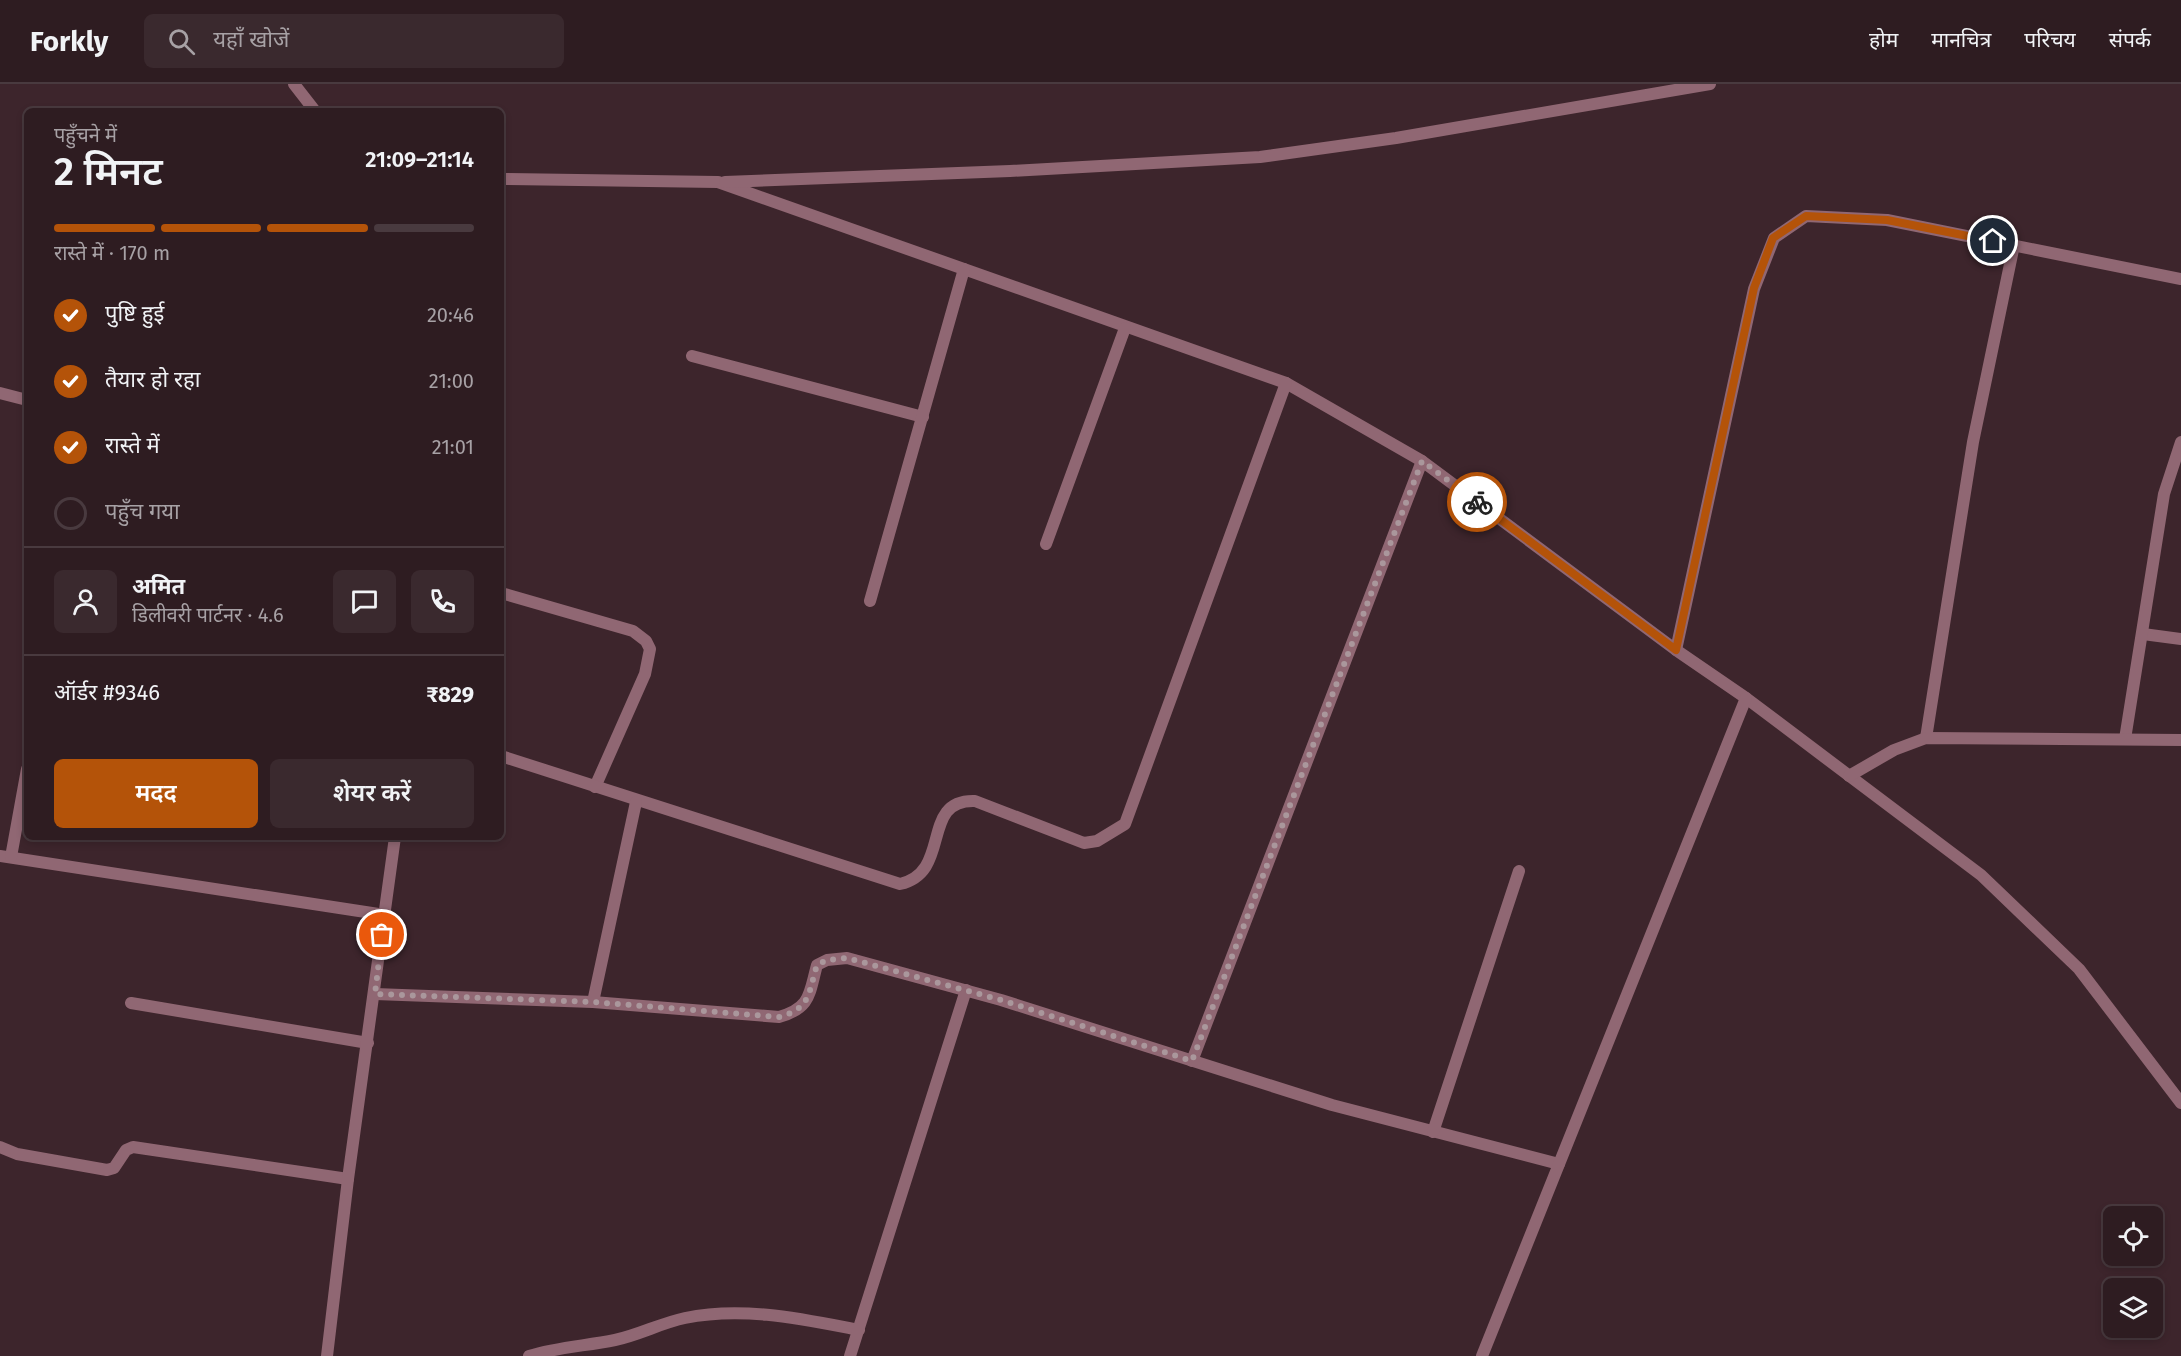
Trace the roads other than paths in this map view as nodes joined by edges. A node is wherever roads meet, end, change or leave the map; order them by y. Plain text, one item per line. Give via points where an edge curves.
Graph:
1 (294, 84) edge
2 (1710, 84) edge
3 (313, 108) edge
4 (504, 179) edge
5 (718, 182) junction
6 (2014, 245) junction
7 (964, 269) junction
8 (2181, 279) edge
9 (1125, 328) junction
10 (692, 356) dead end
11 (1286, 383) junction
12 (0, 393) edge
13 (24, 399) edge
14 (922, 417) junction
15 (2181, 442) edge
16 (1422, 461) junction
17 (2177, 463) edge
18 (1046, 544) dead end
19 (504, 593) edge
20 (870, 601) dead end
21 (2143, 634) junction
22 (2181, 639) edge
23 (1676, 650) junction
24 (1746, 698) junction
25 (1926, 738) junction
26 (2125, 739) junction
27 (2181, 740) edge
28 (504, 757) edge
29 (1849, 776) junction
30 (24, 782) edge
31 (595, 787) junction
32 (636, 802) junction
33 (395, 840) edge
34 (6, 857) edge
35 (1519, 871) dead end
36 (385, 915) junction
37 (966, 990) junction
38 (375, 994) junction
39 (593, 1002) junction
40 (130, 1003) dead end
41 (368, 1043) junction
42 (1192, 1061) junction
43 (2181, 1103) edge
44 (1433, 1132) junction
45 (0, 1147) edge
46 (1559, 1164) junction
47 (348, 1179) junction
48 (859, 1330) junction
49 (327, 1356) edge
50 (529, 1356) edge
51 (850, 1356) edge
52 (1482, 1356) edge

1 - 3 street
2 - 5 street via 1396,138 1260,157
4 - 5 street
5 - 7 street
6 - 8 street
6 - 23 street via 1887,220 1806,216 1773,238 1754,288
6 - 25 street via 1973,442
7 - 9 street
7 - 14 street
9 - 11 street
9 - 18 street
10 - 14 street
11 - 16 street
11 - 32 street via 1125,824 1112,834 1084,843 975,801 965,801 952,807 941,820 927,869 911,882 900,884
12 - 13 street
14 - 20 street
15 - 17 street
16 - 23 street
16 - 42 street
17 - 21 street via 2164,494
19 - 31 street via 633,631 646,641 650,650 645,674
21 - 22 street
21 - 26 street
23 - 24 street
24 - 29 street
24 - 46 street
25 - 26 street
25 - 29 street via 1894,750
26 - 27 street
28 - 31 street
29 - 43 street via 1981,875 2079,969
30 - 34 street
31 - 32 street
32 - 39 street
33 - 36 street
34 - 36 street
35 - 44 street
36 - 38 street
37 - 39 street via 847,958 817,965 805,1005 779,1017
37 - 42 street
37 - 48 street
38 - 39 street
38 - 41 street
40 - 41 street
41 - 47 street
42 - 44 street
44 - 46 street
45 - 47 street via 17,1154 106,1170 114,1168 126,1150 133,1147
46 - 52 street
47 - 49 street
48 - 50 street via 775,1314 737,1313 686,1318 616,1340 555,1348
48 - 51 street

